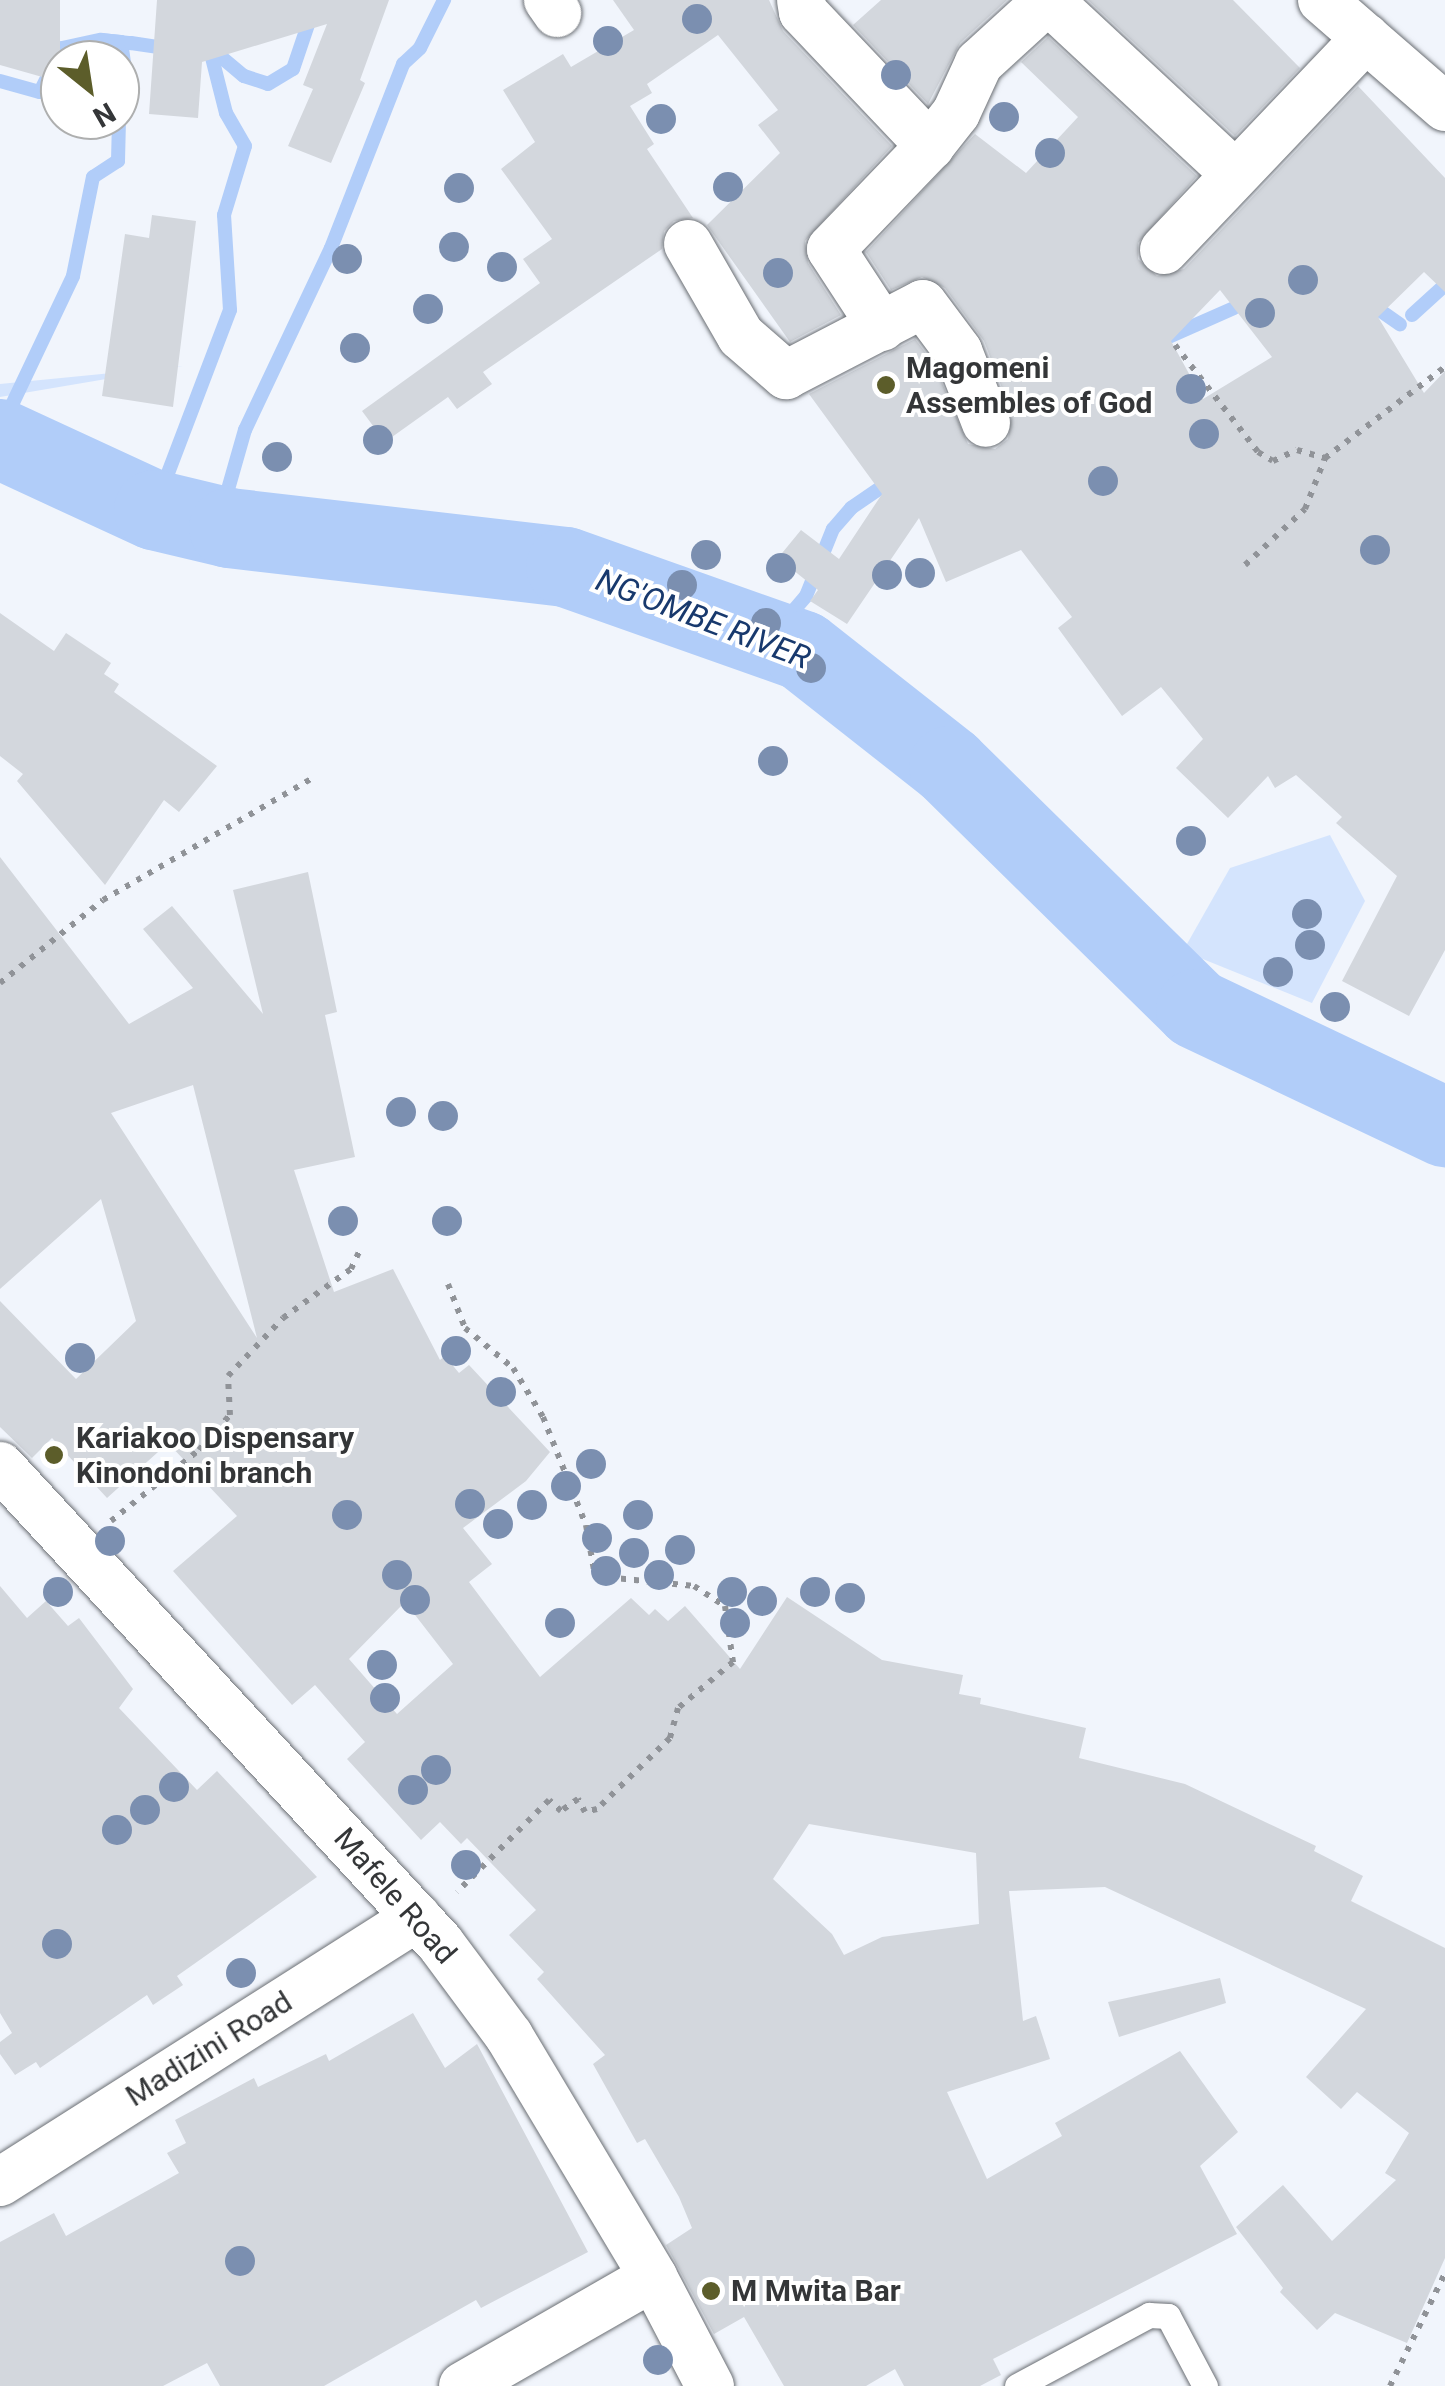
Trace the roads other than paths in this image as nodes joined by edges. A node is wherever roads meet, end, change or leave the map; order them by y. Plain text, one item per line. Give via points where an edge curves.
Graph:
1 (801, 0) edge
2 (1048, 0) edge
3 (1322, 0) edge
4 (1366, 38) junction
5 (1445, 107) edge
6 (930, 146) junction
7 (1234, 173) junction
8 (688, 244) dead end
9 (1164, 250) dead end
10 (882, 327) junction
11 (986, 423) dead end
12 (0, 1466) edge
13 (429, 1930) junction
14 (0, 2182) edge
15 (653, 2276) junction
16 (462, 2386) edge
17 (710, 2386) edge
18 (1016, 2386) edge
19 (1206, 2386) edge

1 - 6 street via 804,12
2 - 6 street via 979,63 956,112
2 - 7 street
3 - 4 street
4 - 5 street
4 - 7 street
6 - 10 street via 832,249
7 - 9 street
8 - 10 street via 741,336 774,370 800,373
10 - 11 street via 923,304 958,350
12 - 13 street, Mafele Road
13 - 14 street, Madizini Road
13 - 15 street, Mafele Road via 509,2036
15 - 16 street
15 - 17 street, Mafele Road
18 - 19 lane via 1149,2315 1168,2316

